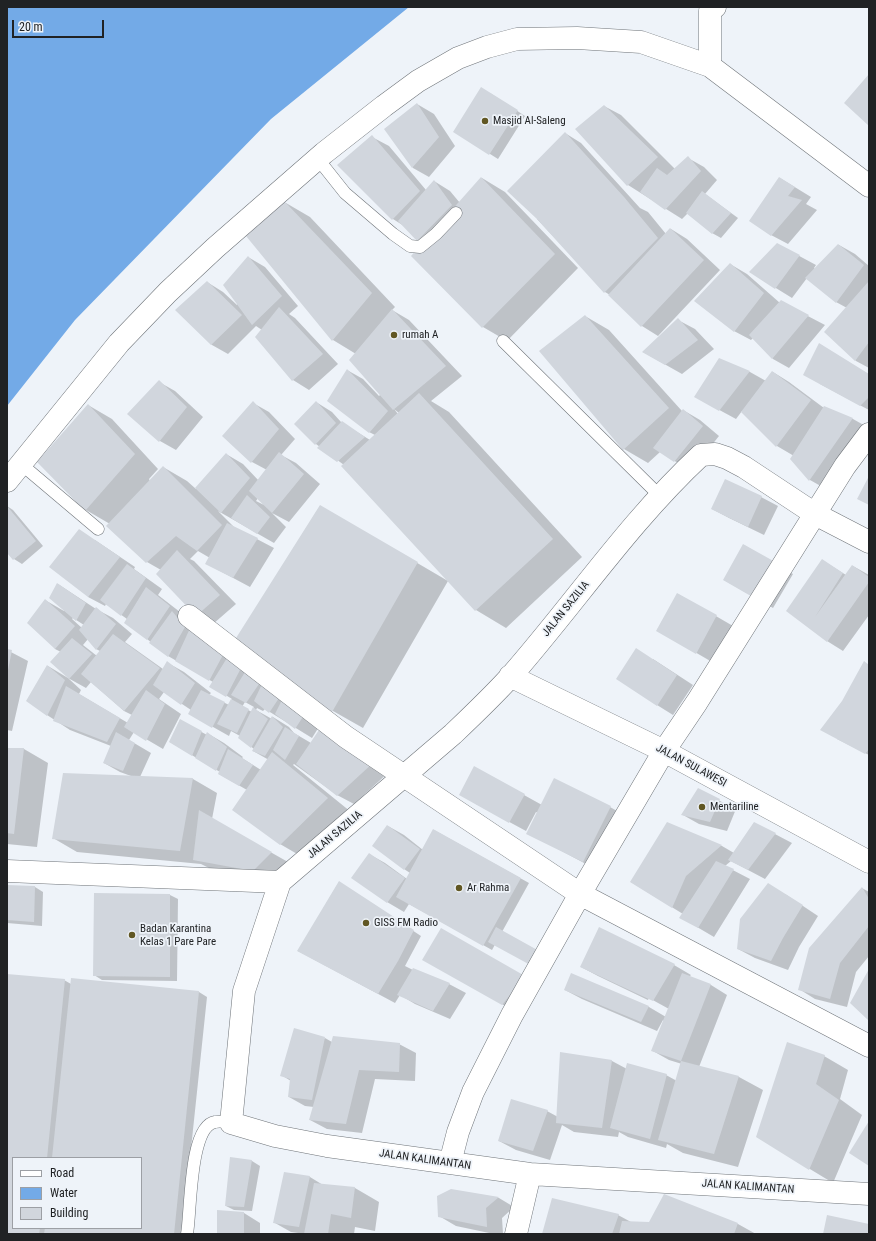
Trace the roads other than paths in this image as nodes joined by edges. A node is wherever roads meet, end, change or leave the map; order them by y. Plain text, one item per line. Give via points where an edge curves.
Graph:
1 (715, 7) edge
2 (710, 66) junction
3 (318, 159) junction
4 (869, 186) edge
5 (456, 213) dead end
6 (503, 341) dead end
7 (869, 434) edge
8 (21, 464) junction
9 (7, 481) edge
10 (660, 496) junction
11 (815, 514) junction
12 (98, 530) dead end
13 (869, 542) edge
14 (189, 616) dead end
15 (510, 676) junction
16 (664, 751) junction
17 (405, 775) junction
18 (869, 862) edge
19 (7, 871) edge
20 (280, 882) junction
21 (580, 894) junction
22 (869, 1046) edge
23 (230, 1123) junction
24 (450, 1163) junction
25 (530, 1174) junction
26 (869, 1194) edge
27 (187, 1234) edge
28 (516, 1234) edge

1 - 2 street via 710,11
2 - 3 street via 641,42 577,38 517,39 458,58 418,81
2 - 4 street
3 - 5 lane via 345,194 410,246 420,247
3 - 8 street via 215,248 118,343
6 - 10 lane
7 - 11 street
8 - 9 street
8 - 12 lane
10 - 11 street, JALAN SAZILIA via 701,455 715,454 744,467
10 - 15 street, JALAN SAZILIA
11 - 13 street, JALAN SAZILIA
11 - 16 street
14 - 17 street via 346,737
15 - 16 street, JALAN SULAWESI
15 - 17 street, JALAN SAZILIA via 453,734
16 - 18 street, JALAN SULAWESI
16 - 21 street
17 - 20 street, JALAN SAZILIA
17 - 21 street
19 - 20 street
20 - 23 street via 244,991
21 - 22 street
21 - 24 street via 512,1015 473,1092
23 - 24 street, JALAN KALIMANTAN via 275,1136 327,1146
23 - 27 lane via 214,1122 206,1127 199,1139 192,1170
24 - 25 street, JALAN KALIMANTAN
25 - 26 street, JALAN KALIMANTAN
25 - 28 street

